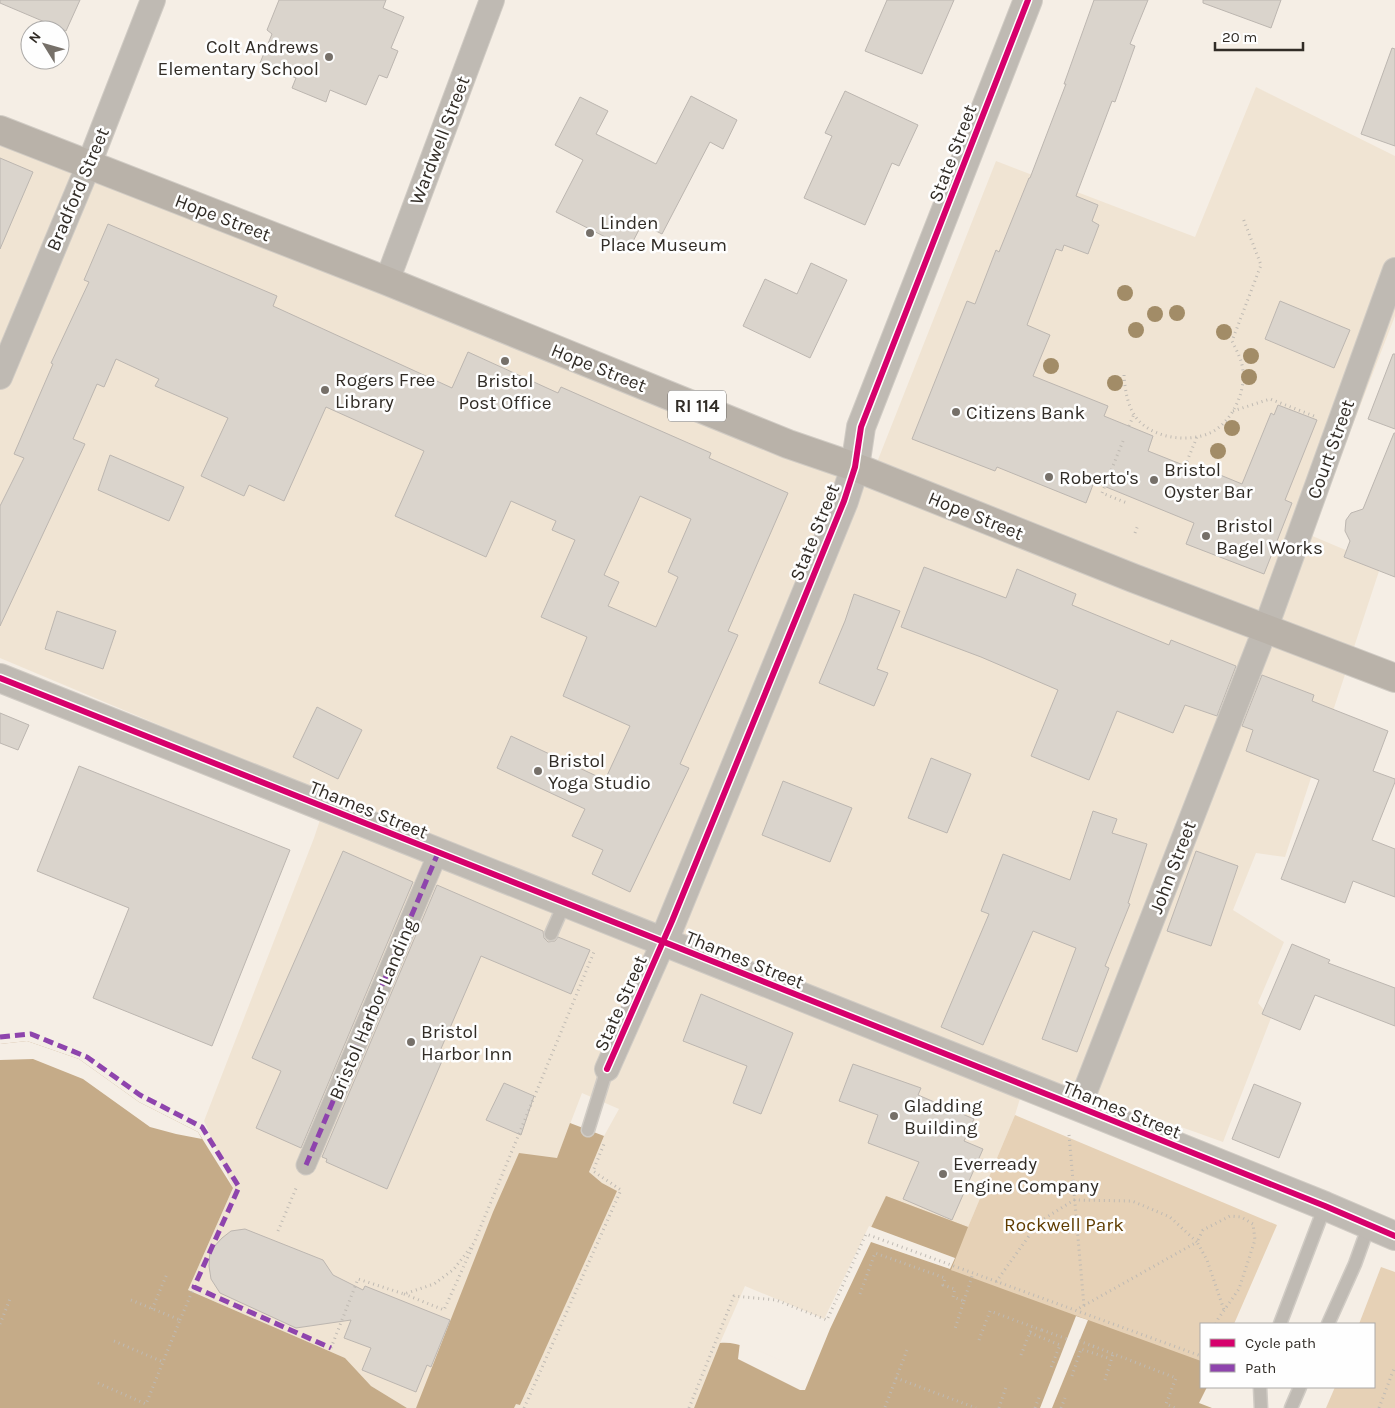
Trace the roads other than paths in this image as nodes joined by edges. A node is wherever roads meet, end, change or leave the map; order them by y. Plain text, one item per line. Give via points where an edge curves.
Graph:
1 (153, 0) edge
2 (492, 0) edge
3 (1028, 0) edge
4 (0, 130) edge
5 (89, 164) junction
6 (1395, 270) edge
7 (387, 281) junction
8 (0, 377) edge
9 (855, 467) junction
10 (1266, 627) junction
11 (0, 678) edge
12 (1395, 678) edge
13 (438, 853) junction
14 (565, 902) junction
15 (551, 934) dead end
16 (663, 943) junction
17 (607, 1069) joint
18 (1072, 1105) junction
19 (588, 1130) dead end
20 (306, 1165) dead end
21 (1325, 1206) junction
22 (1369, 1225) junction
23 (1395, 1236) edge
24 (1280, 1323) edge
25 (1328, 1323) edge
26 (1260, 1388) edge
27 (1300, 1388) edge
28 (1261, 1408) edge
29 (1291, 1408) edge

1 - 5 street, Bradford Street
2 - 7 street, Wardwell Street
3 - 9 street, State Street via 861,426
4 - 5 main road, Hope Street / RI 114
5 - 7 main road, Hope Street / RI 114
5 - 8 street, Bradford Street
6 - 10 street, Court Street
7 - 9 main road, Hope Street / RI 114 via 779,440
9 - 10 main road, Hope Street / RI 114 via 1133,578
9 - 16 street, State Street
10 - 12 main road, Hope Street / RI 114
10 - 18 street, John Street
11 - 13 street, Thames Street
13 - 14 street, Thames Street
13 - 20 street, Bristol Harbor Landing
14 - 15 lane
14 - 16 street, Thames Street
16 - 17 street, State Street
16 - 18 street, Thames Street
17 - 19 lane
18 - 21 street, Thames Street
21 - 22 street, Thames Street
21 - 24 lane
22 - 23 street, Thames Street
22 - 25 lane via 1356,1264
26 - 28 lane
27 - 29 lane

